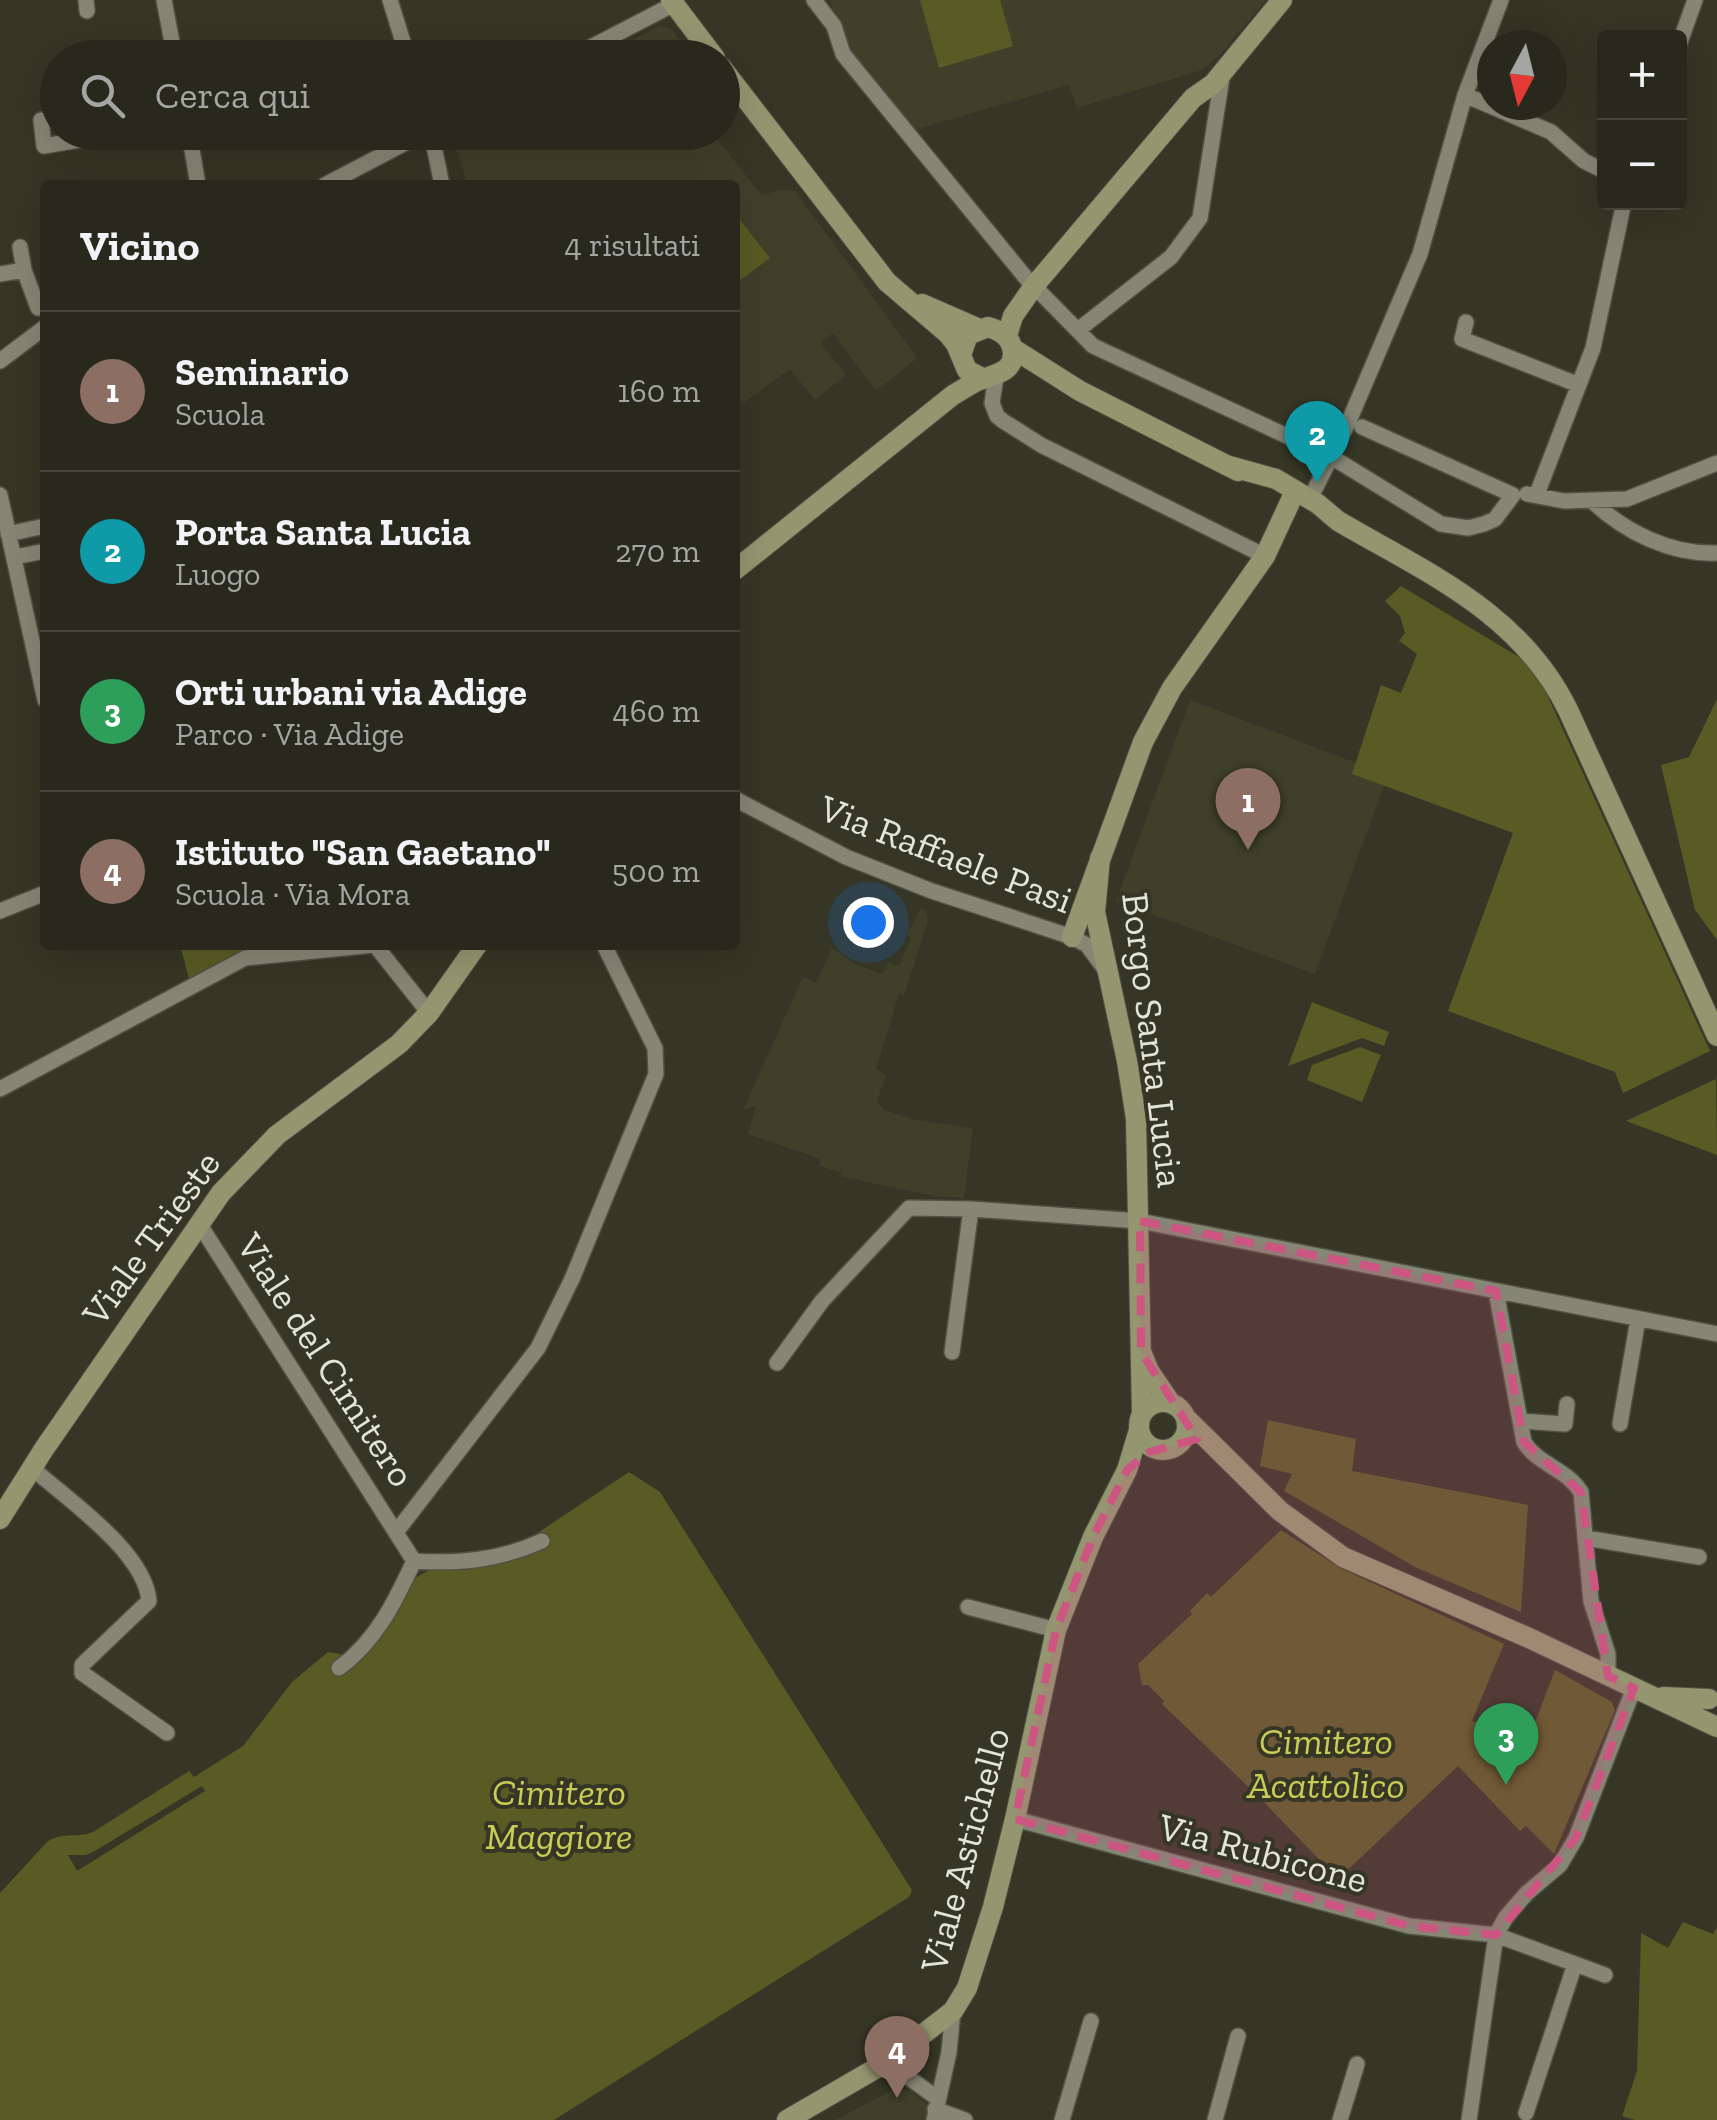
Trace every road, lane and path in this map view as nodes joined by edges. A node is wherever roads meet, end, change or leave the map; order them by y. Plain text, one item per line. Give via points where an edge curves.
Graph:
1 (164, 0) edge
2 (390, 0) edge
3 (814, 0) edge
4 (1282, 0) edge
5 (1501, 0) edge
6 (1695, 0) edge
7 (673, 2) edge
8 (1684, 30) edge
9 (172, 40) edge
10 (402, 40) edge
11 (603, 40) edge
12 (702, 40) edge
13 (1223, 71) junction
14 (740, 91) edge
15 (1465, 95) junction
16 (1193, 98) junction
17 (1217, 111) junction
18 (191, 150) edge
19 (394, 150) edge
20 (433, 150) edge
21 (1597, 167) edge
22 (197, 180) edge
23 (335, 180) edge
24 (441, 180) edge
25 (1622, 210) edge
26 (20, 247) dead end
27 (24, 270) junction
28 (0, 274) edge
29 (1034, 286) junction
30 (902, 296) junction
31 (38, 308) dead end
32 (1466, 322) dead end
33 (1078, 330) junction
34 (40, 331) edge
35 (996, 335) junction
36 (0, 360) edge
37 (962, 360) junction
38 (994, 376) junction
39 (1579, 385) junction
40 (1080, 391) junction
41 (953, 394) junction
42 (1362, 427) dead end
43 (1330, 456) junction
44 (1717, 463) edge
45 (1537, 494) junction
46 (0, 495) edge
47 (1513, 496) junction
48 (1300, 500) junction
49 (1592, 501) junction
50 (40, 527) edge
51 (8, 534) junction
52 (40, 552) edge
53 (1717, 553) edge
54 (1265, 556) junction
55 (15, 557) junction
56 (740, 566) edge
57 (40, 676) edge
58 (740, 802) edge
59 (40, 896) edge
60 (0, 911) edge
61 (1084, 936) junction
62 (265, 950) edge
63 (379, 950) edge
64 (474, 950) edge
65 (606, 950) edge
66 (430, 1013) junction
67 (1717, 1036) edge
68 (0, 1089) edge
69 (972, 1209) junction
70 (1140, 1221) junction
71 (200, 1225) junction
72 (1496, 1291) junction
73 (1638, 1319) junction
74 (1716, 1334) edge
75 (952, 1352) dead end
76 (1142, 1352) junction
77 (777, 1362) dead end
78 (1170, 1402) junction
79 (1568, 1404) dead end
80 (1187, 1419) junction
81 (1520, 1421) junction
82 (1140, 1422) junction
83 (1620, 1424) dead end
84 (1168, 1448) junction
85 (1226, 1460) junction
86 (32, 1468) junction
87 (1127, 1470) junction
88 (0, 1519) edge
89 (396, 1531) junction
90 (1586, 1538) junction
91 (542, 1541) dead end
92 (1699, 1557) dead end
93 (414, 1562) junction
94 (968, 1607) dead end
95 (1056, 1630) junction
96 (338, 1668) dead end
97 (1608, 1676) junction
98 (1714, 1690) edge
99 (1643, 1692) junction
100 (1717, 1727) edge
101 (167, 1734) dead end
102 (1016, 1820) junction
103 (1496, 1935) junction
104 (1574, 1966) junction
105 (1606, 1976) dead end
106 (953, 2011) junction
107 (1091, 2021) dead end
108 (1238, 2036) dead end
109 (887, 2062) junction
110 (1357, 2064) dead end
111 (935, 2109) edge
112 (1526, 2113) dead end
113 (787, 2120) edge
114 (966, 2120) edge
115 (1062, 2120) edge
116 (1215, 2120) edge
117 (1340, 2120) edge
118 (1469, 2120) edge

1 - 9 street
2 - 10 street
3 - 29 street via 844,54
4 - 13 street
5 - 15 street
6 - 8 street
7 - 11 street
7 - 12 street
13 - 16 street
13 - 17 street
14 - 30 street
15 - 21 street via 1551,132
15 - 43 street via 1420,254
16 - 17 street
16 - 29 street
17 - 33 street via 1200,218 1172,257
18 - 22 street
19 - 23 street
20 - 24 street
25 - 39 street
26 - 27 street
27 - 28 street
27 - 31 street
29 - 33 street
29 - 35 street
30 - 35 street
30 - 37 street via 950,336
32 - 39 street via 1462,339
33 - 43 street via 1124,363
34 - 36 street
35 - 37 street via 968,335
35 - 38 street via 1009,366
35 - 40 street
37 - 38 street via 972,374
37 - 41 street
38 - 40 street via 1034,376
38 - 41 street
38 - 54 street via 992,403 1004,421
39 - 45 street
40 - 48 street
41 - 56 street
42 - 47 street
43 - 47 street via 1441,524 1484,524
43 - 48 street
44 - 49 street via 1627,499
45 - 47 street
45 - 49 street
46 - 51 street
48 - 54 street, Borgo Santa Lucia
48 - 67 street via 1482,605 1546,670
49 - 53 street via 1654,542
50 - 51 street
51 - 55 street
52 - 55 street
54 - 61 street, Borgo Santa Lucia via 1172,688 1143,742 1100,858
55 - 57 street
58 - 61 street, Via Raffaele Pasi via 846,857 929,890
59 - 60 street
61 - 70 street, Borgo Santa Lucia via 1110,976 1136,1119
62 - 68 street
63 - 66 street
64 - 66 street, Viale Trieste
65 - 89 street via 655,1048 656,1074 538,1348
66 - 71 street, Viale Trieste via 277,1135
69 - 70 street
69 - 75 street
69 - 77 street via 909,1208 822,1301
70 - 72 street
70 - 76 street, Borgo Santa Lucia
71 - 86 street, Viale Trieste
71 - 89 street, Viale del Cimitero
72 - 73 street
72 - 81 street
73 - 74 street
73 - 83 street
76 - 78 street, Borgo Santa Lucia
76 - 82 street, Borgo Santa Lucia
78 - 80 street
78 - 82 street via 1154,1403
79 - 81 street via 1565,1424
80 - 84 street via 1186,1435
80 - 85 street
81 - 90 street via 1530,1451 1564,1471 1581,1492
82 - 84 street via 1146,1444
82 - 87 street, Viale Astichello
84 - 85 street via 1206,1450
84 - 87 street via 1142,1456
85 - 97 street via 1343,1557
86 - 88 street, Viale Trieste
86 - 101 street via 132,1557 148,1582 149,1601 82,1665 82,1674
87 - 95 street, Viale Astichello
89 - 93 street, Viale del Cimitero
90 - 92 street
90 - 97 street
91 - 93 street via 510,1556
93 - 96 street via 389,1615
94 - 95 street
95 - 102 street, Viale Astichello
97 - 99 street
98 - 99 street
98 - 100 street via 1709,1714
99 - 100 street
99 - 103 street via 1560,1865 1527,1893
102 - 103 street, Via Rubicone via 1409,1926
102 - 106 street, Viale Astichello via 967,1988
103 - 104 street, Via Rubicone
103 - 118 street
104 - 105 street, Via Rubicone
104 - 112 street
106 - 109 street, Viale Astichello
106 - 111 street
107 - 115 street
108 - 116 street
109 - 111 street
109 - 113 street, Viale Astichello
110 - 117 street
111 - 114 street

